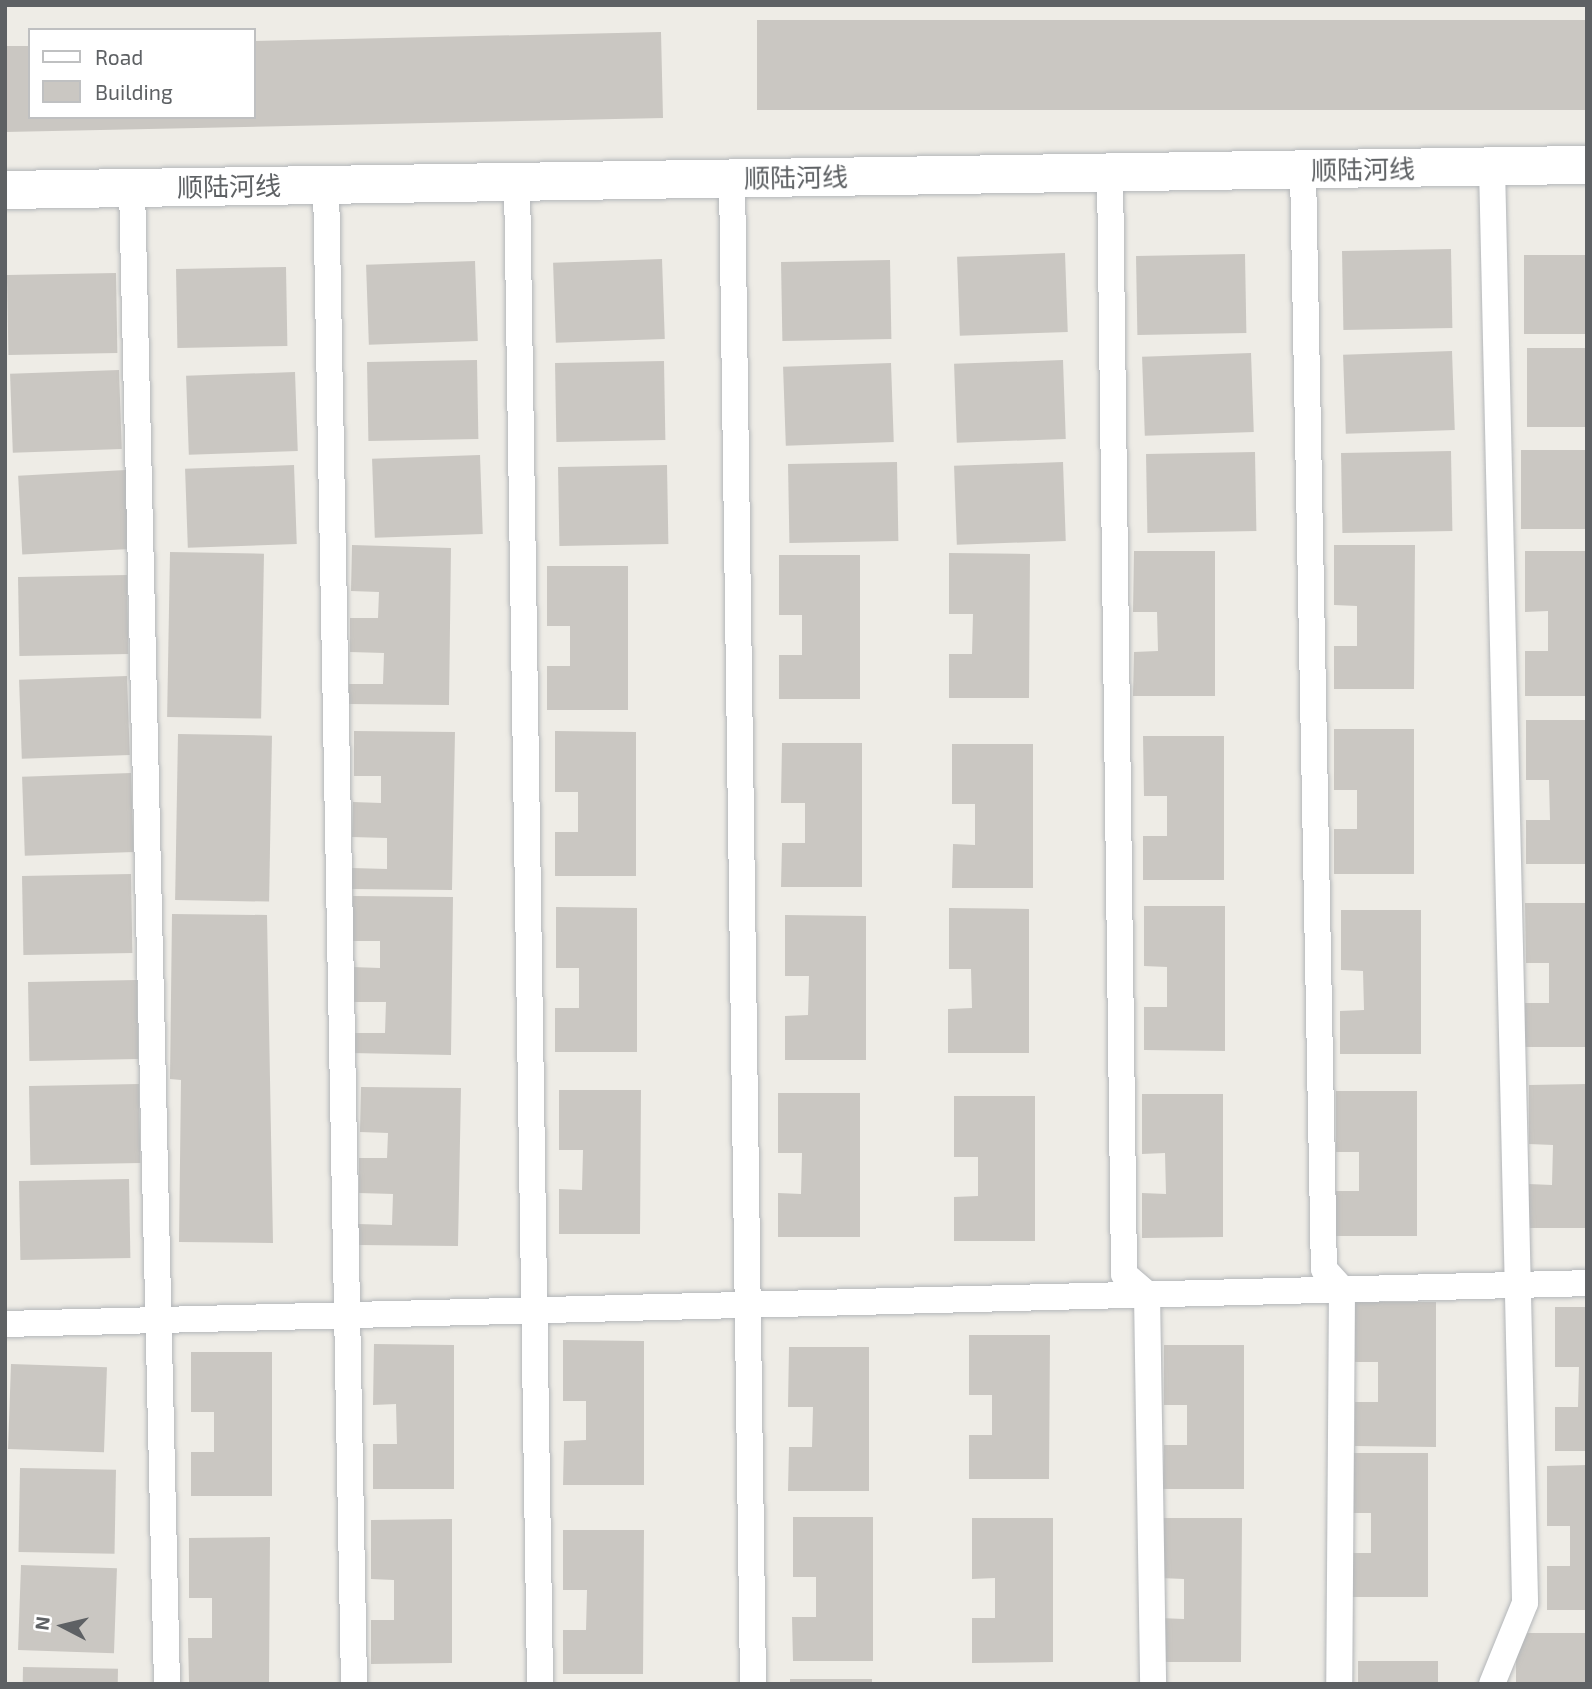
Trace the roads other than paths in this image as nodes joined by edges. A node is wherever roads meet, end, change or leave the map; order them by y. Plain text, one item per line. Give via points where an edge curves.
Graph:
1 (1587, 165) edge
2 (1492, 167) junction
3 (1303, 170) junction
4 (1110, 173) junction
5 (732, 178) junction
6 (517, 182) junction
7 (326, 184) junction
8 (132, 188) junction
9 (5, 190) edge
10 (1587, 1283) edge
11 (1518, 1285) junction
12 (1342, 1289) junction
13 (1147, 1294) junction
14 (747, 1304) junction
15 (535, 1310) junction
16 (348, 1315) junction
17 (159, 1320) junction
18 (5, 1324) edge
19 (167, 1684) edge
20 (354, 1684) edge
21 (540, 1684) edge
22 (753, 1684) edge
23 (1153, 1684) edge
24 (1339, 1684) edge
25 (1492, 1684) edge

1 - 2 street, 顺陆河线
2 - 3 street, 顺陆河线
2 - 11 lane
3 - 4 street, 顺陆河线
3 - 12 lane via 1324,1269
4 - 5 street, 顺陆河线
4 - 13 lane via 1124,1274
5 - 6 street, 顺陆河线
5 - 14 lane
6 - 7 street, 顺陆河线
6 - 15 lane
7 - 8 street, 顺陆河线
7 - 16 lane
8 - 9 street, 顺陆河线
8 - 17 lane
10 - 11 lane
11 - 12 lane
11 - 25 lane via 1525,1603
12 - 13 lane
12 - 24 lane
13 - 14 lane
13 - 23 lane
14 - 15 lane
14 - 22 lane
15 - 16 lane
15 - 21 lane
16 - 17 lane
16 - 20 lane
17 - 18 lane
17 - 19 lane

